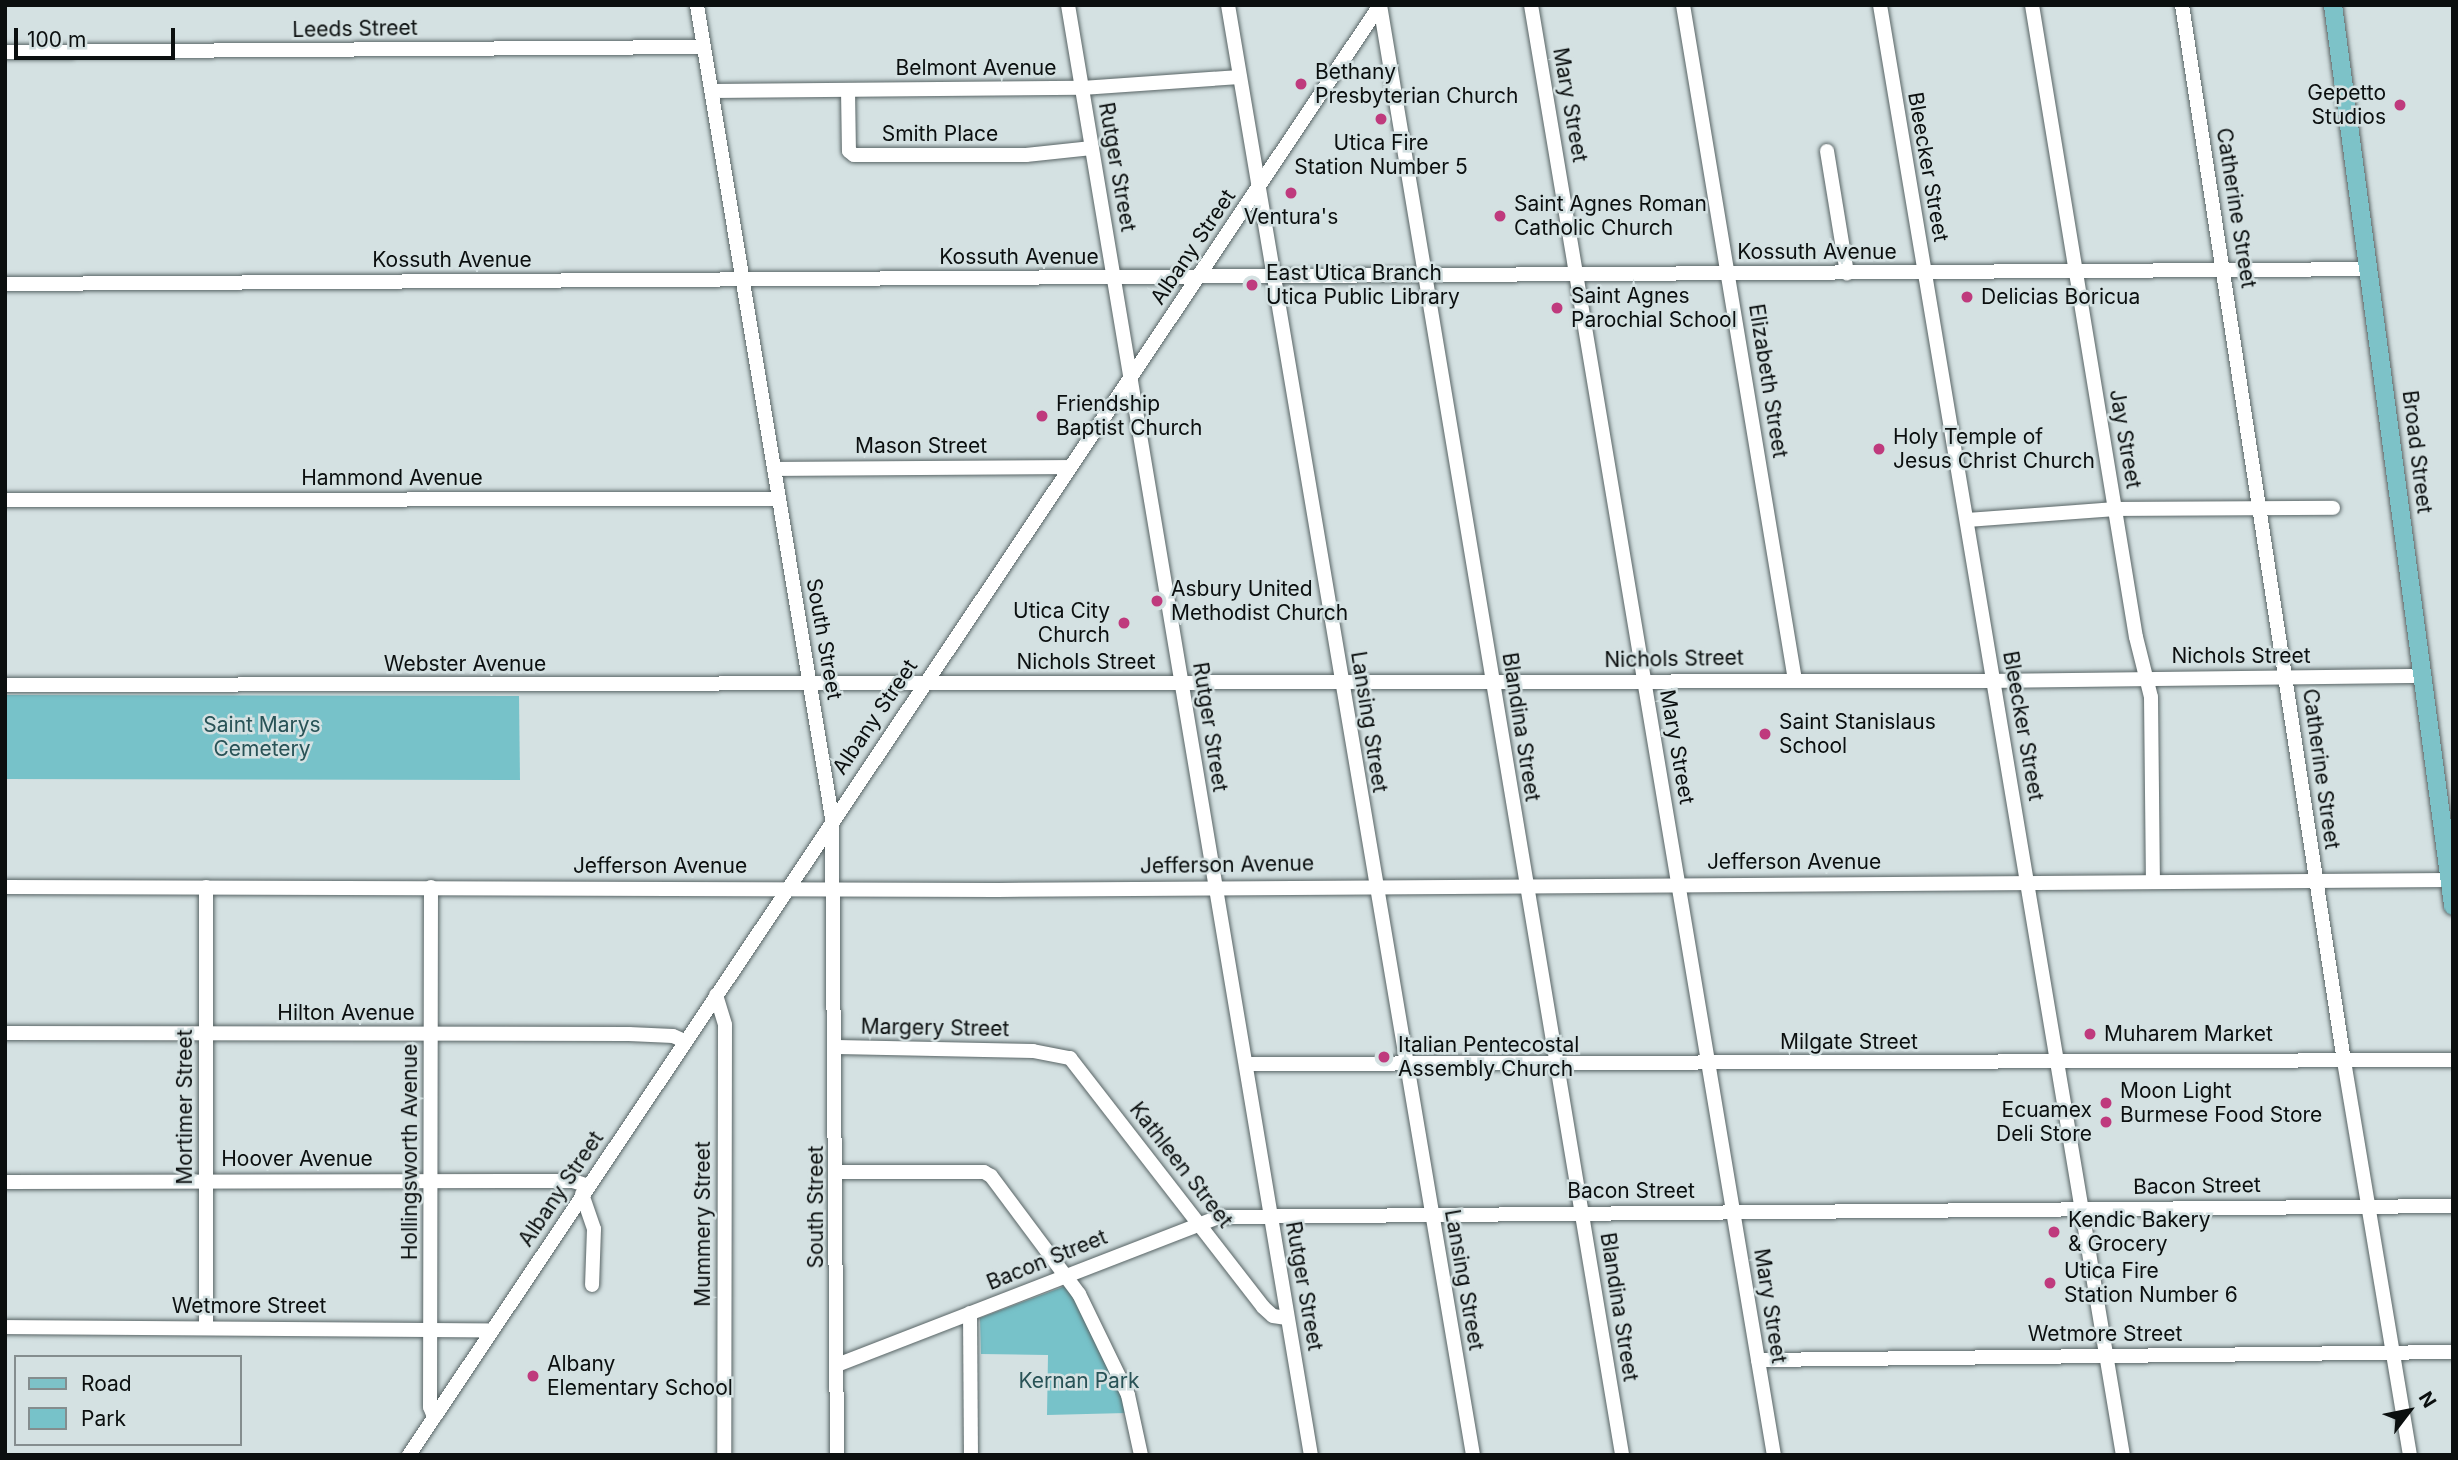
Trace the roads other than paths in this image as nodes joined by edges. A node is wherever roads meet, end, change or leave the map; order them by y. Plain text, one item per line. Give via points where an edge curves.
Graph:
1 (697, 5) edge
2 (1068, 5) edge
3 (1228, 5) edge
4 (1380, 5) edge
5 (1531, 5) edge
6 (1683, 5) edge
7 (1880, 5) edge
8 (2032, 5) edge
9 (2182, 5) edge
10 (2333, 5) edge
11 (704, 47) junction
12 (5, 52) edge
13 (1240, 76) junction
14 (1082, 88) junction
15 (848, 90) junction
16 (712, 91) junction
17 (1092, 148) junction
18 (1827, 151) dead end
19 (1258, 189) junction
20 (2368, 269) junction
21 (2224, 270) junction
22 (2077, 271) junction
23 (1729, 272) junction
24 (1847, 273) junction
25 (1925, 273) junction
26 (1272, 275) junction
27 (1576, 275) junction
28 (1424, 276) junction
29 (1114, 277) junction
30 (1198, 277) junction
31 (744, 280) junction
32 (5, 284) edge
33 (1131, 375) junction
34 (1069, 467) junction
35 (774, 470) junction
36 (779, 499) junction
37 (5, 500) edge
38 (2262, 507) junction
39 (2333, 508) dead end
40 (2116, 509) junction
41 (1967, 520) junction
42 (2424, 676) junction
43 (2287, 677) junction
44 (2148, 678) junction
45 (1644, 680) junction
46 (1795, 680) junction
47 (1994, 681) junction
48 (924, 682) junction
49 (1493, 682) junction
50 (811, 683) junction
51 (1181, 683) junction
52 (1341, 683) junction
53 (5, 685) edge
54 (832, 818) junction
55 (2316, 880) junction
56 (2449, 880) junction
57 (2028, 882) junction
58 (2153, 882) junction
59 (1678, 883) junction
60 (1525, 884) junction
61 (1374, 885) junction
62 (1215, 886) junction
63 (5, 887) edge
64 (206, 887) junction
65 (431, 887) junction
66 (786, 887) junction
67 (835, 887) junction
68 (2453, 906) edge
69 (716, 995) junction
70 (5, 1033) edge
71 (206, 1034) junction
72 (430, 1034) junction
73 (685, 1041) junction
74 (837, 1047) junction
75 (1033, 1051) joint
76 (2453, 1060) edge
77 (2344, 1061) junction
78 (2058, 1063) junction
79 (1246, 1064) junction
80 (1405, 1064) junction
81 (1556, 1064) junction
82 (1708, 1064) junction
83 (836, 1172) junction
84 (206, 1180) junction
85 (432, 1180) junction
86 (5, 1182) edge
87 (585, 1190) junction
88 (2368, 1206) junction
89 (2453, 1206) edge
90 (2082, 1209) junction
91 (1581, 1212) junction
92 (1733, 1212) junction
93 (1431, 1213) junction
94 (1270, 1216) junction
95 (1198, 1222) junction
96 (1066, 1275) junction
97 (592, 1285) dead end
98 (970, 1313) junction
99 (1287, 1318) junction
100 (5, 1327) edge
101 (206, 1327) junction
102 (430, 1327) junction
103 (492, 1330) junction
104 (2393, 1351) junction
105 (2453, 1352) edge
106 (2107, 1354) junction
107 (1758, 1360) junction
108 (837, 1365) junction
109 (434, 1416) junction
110 (409, 1455) edge
111 (724, 1455) edge
112 (837, 1455) edge
113 (971, 1455) edge
114 (1141, 1455) edge
115 (1311, 1455) edge
116 (1474, 1455) edge
117 (1622, 1455) edge
118 (1774, 1455) edge
119 (2123, 1455) edge
120 (2410, 1455) edge

1 - 11 street, South Street
2 - 14 street, Rutger Street
3 - 13 street, Lansing Street
4 - 19 street, Albany Street
4 - 28 street, Blandina Street
5 - 27 street, Mary Street
6 - 23 street, Elizabeth Street
7 - 25 street, Bleecker Street
8 - 22 street, Jay Street
9 - 21 street, Catherine Street
10 - 20 main road, Broad Street
11 - 12 street, Leeds Street
11 - 16 street, South Street
13 - 14 street, Belmont Avenue
13 - 19 street, Lansing Street
14 - 15 street, Belmont Avenue
14 - 17 street, Rutger Street
15 - 16 street, Belmont Avenue
15 - 17 street, Smith Place via 849,150 854,155 1026,155
16 - 31 street, South Street
17 - 29 street, Rutger Street
18 - 24 street
19 - 26 street, Lansing Street
19 - 30 street, Albany Street
20 - 21 street, Kossuth Avenue
20 - 42 main road, Broad Street
21 - 22 street, Kossuth Avenue
21 - 38 street, Catherine Street
22 - 25 street, Kossuth Avenue
22 - 40 street, Jay Street
23 - 24 street, Kossuth Avenue
23 - 27 street, Kossuth Avenue
23 - 46 street, Elizabeth Street
24 - 25 street, Kossuth Avenue
25 - 41 street, Bleecker Street
26 - 28 street, Kossuth Avenue
26 - 30 street, Kossuth Avenue
26 - 52 street, Lansing Street
27 - 28 street, Kossuth Avenue
27 - 45 street, Mary Street
28 - 49 street, Blandina Street
29 - 30 street, Kossuth Avenue
29 - 31 street, Kossuth Avenue
29 - 33 street, Rutger Street
30 - 33 street, Albany Street
31 - 32 street, Kossuth Avenue
31 - 35 street, South Street
33 - 34 street, Albany Street
33 - 51 street, Rutger Street
34 - 35 street, Mason Street
34 - 48 street, Albany Street
35 - 36 street, South Street
36 - 37 street, Hammond Avenue
36 - 50 street, South Street
38 - 39 street
38 - 40 street
38 - 43 street, Catherine Street
40 - 41 street
40 - 44 street, Jay Street via 2136,637
41 - 47 street, Bleecker Street
42 - 43 street, Nichols Street
42 - 56 main road, Broad Street
43 - 44 street, Nichols Street
43 - 55 street, Catherine Street
44 - 47 street, Nichols Street
44 - 58 street, Jay Street
45 - 46 street, Nichols Street
45 - 49 street, Nichols Street
45 - 59 street, Mary Street
46 - 47 street, Nichols Street
47 - 57 street, Bleecker Street
48 - 50 street, Webster Avenue
48 - 51 street, Nichols Street
48 - 54 street, Albany Street
49 - 52 street, Nichols Street
49 - 60 street, Blandina Street
50 - 53 street, Webster Avenue
50 - 54 street, South Street
51 - 52 street, Nichols Street
51 - 62 street, Rutger Street
52 - 61 street, Lansing Street
54 - 66 street, Albany Street
54 - 67 street, South Street
55 - 56 street, Jefferson Avenue
55 - 58 street, Jefferson Avenue
55 - 77 street, Catherine Street
56 - 68 main road, Broad Street
57 - 58 street, Jefferson Avenue
57 - 59 street, Jefferson Avenue
57 - 78 street, Bleecker Street
59 - 60 street, Jefferson Avenue
59 - 82 street, Mary Street
60 - 61 street, Jefferson Avenue
60 - 81 street, Blandina Street
61 - 62 street, Jefferson Avenue
61 - 80 street, Lansing Street
62 - 67 street, Jefferson Avenue
62 - 79 street, Rutger Street
63 - 64 street, Jefferson Avenue
64 - 65 street, Jefferson Avenue
64 - 71 street, Mortimer Street
65 - 66 street, Jefferson Avenue
65 - 72 street, Hollingsworth Avenue
66 - 67 street, Jefferson Avenue
66 - 69 street, Albany Street
67 - 74 street, South Street
69 - 73 street, Albany Street
69 - 111 street, Mummery Street via 724,1025
70 - 71 street, Hilton Avenue
71 - 72 street, Hilton Avenue
71 - 84 street, Mortimer Street
72 - 73 street, Hilton Avenue via 629,1034
72 - 85 street, Hollingsworth Avenue
73 - 87 street, Albany Street
74 - 75 street, Margery Street
74 - 83 street, South Street
75 - 95 street, Kathleen Street via 1070,1058
76 - 77 street, Milgate Street
77 - 78 street, Milgate Street
77 - 88 street, Catherine Street
78 - 82 street, Milgate Street
78 - 90 street, Bleecker Street
79 - 80 street, Milgate Street
79 - 94 street, Rutger Street
80 - 81 street, Milgate Street
80 - 93 street, Lansing Street
81 - 82 street, Milgate Street
81 - 91 street, Blandina Street
82 - 92 street, Mary Street
83 - 96 street via 984,1172 992,1176
83 - 108 street, South Street
84 - 85 street, Hoover Avenue
84 - 86 street, Hoover Avenue
84 - 101 street, Mortimer Street
85 - 87 street, Hoover Avenue via 573,1181
85 - 102 street, Hollingsworth Avenue
87 - 97 street via 594,1229
87 - 103 street, Albany Street
88 - 89 street, Bacon Street
88 - 90 street, Bacon Street
88 - 104 street, Catherine Street
90 - 92 street, Bacon Street
90 - 106 street, Bleecker Street
91 - 92 street, Bacon Street
91 - 93 street, Bacon Street
91 - 117 street, Blandina Street
92 - 107 street, Mary Street
93 - 94 street, Bacon Street
93 - 116 street, Lansing Street
94 - 95 street, Bacon Street
94 - 99 street, Rutger Street
95 - 96 street, Bacon Street
95 - 99 street, Kathleen Street via 1263,1307 1273,1316
96 - 98 street, Bacon Street
96 - 114 street via 1128,1395
98 - 108 street, Bacon Street
98 - 113 street
99 - 115 street, Rutger Street
100 - 101 street, Wetmore Street
101 - 102 street, Wetmore Street
102 - 103 street, Wetmore Street
102 - 109 street, Hollingsworth Avenue via 430,1406
103 - 109 street, Albany Street
104 - 105 street, Wetmore Street
104 - 106 street, Wetmore Street
104 - 120 street, Catherine Street
106 - 107 street, Wetmore Street
106 - 119 street, Bleecker Street
107 - 118 street, Mary Street
108 - 112 street, South Street
109 - 110 street, Albany Street

